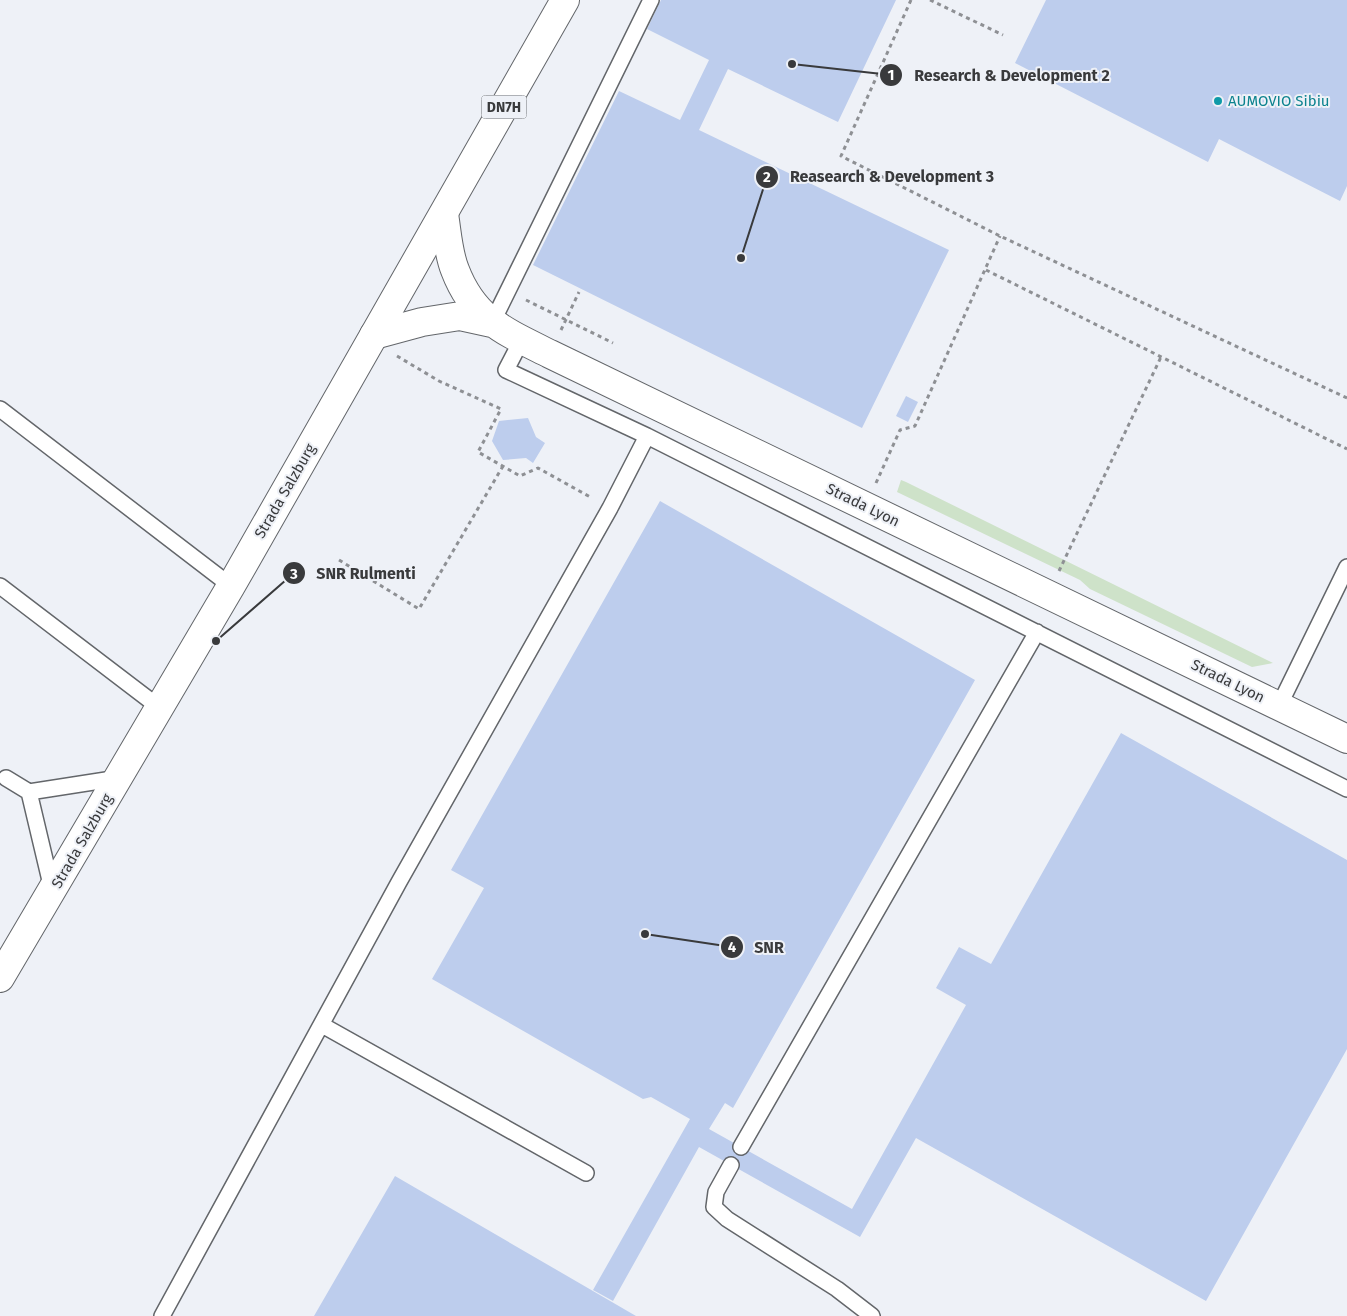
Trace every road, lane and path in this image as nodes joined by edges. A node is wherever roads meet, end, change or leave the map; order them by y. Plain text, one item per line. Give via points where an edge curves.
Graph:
1 (565, 0) edge
2 (651, 0) edge
3 (911, 0) edge
4 (930, 0) edge
5 (1003, 35) dead end
6 (444, 214) junction
7 (1000, 236) junction
8 (986, 270) junction
9 (507, 291) junction
10 (579, 292) dead end
11 (566, 320) junction
12 (492, 323) junction
13 (372, 338) junction
14 (522, 340) junction
15 (613, 343) dead end
16 (550, 354) junction
17 (1161, 357) junction
18 (1347, 398) edge
19 (0, 409) edge
20 (647, 436) junction
21 (1347, 449) edge
22 (889, 454) dead end
23 (503, 466) junction
24 (610, 508) junction
25 (339, 560) dead end
26 (1347, 567) edge
27 (0, 586) edge
28 (231, 586) junction
29 (1048, 594) junction
30 (1036, 632) junction
31 (1279, 706) junction
32 (160, 708) junction
33 (1347, 739) edge
34 (6, 778) dead end
35 (119, 778) junction
36 (1347, 788) edge
37 (29, 792) junction
38 (52, 891) junction
39 (0, 978) edge
40 (322, 1025) junction
41 (742, 1147) dead end
42 (731, 1164) dead end
43 (586, 1173) dead end
44 (162, 1316) edge
45 (872, 1316) edge

1 - 6 street, Strada Salzburg / DN7H
2 - 9 lane
3 - 7 path via 841,156
4 - 5 path
6 - 12 street, Strada Lyon via 454,269 469,300
6 - 13 street, Strada Salzburg / DN7H
7 - 8 path
7 - 18 path
8 - 17 path
8 - 22 path via 915,426 900,430
9 - 11 path
9 - 12 lane
10 - 11 path
11 - 15 path
11 - 16 path
12 - 13 street via 460,316 422,322
12 - 14 street, Strada Lyon
13 - 23 path via 439,381 501,409 478,452
13 - 28 street, Strada Salzburg / DN7H
14 - 16 street, Strada Lyon
14 - 20 lane via 506,370
16 - 29 street, Strada Lyon
17 - 21 path
17 - 29 path
19 - 28 lane
20 - 24 lane
20 - 30 lane
23 - 24 path via 520,476 538,468
23 - 25 path via 419,610
24 - 40 lane
26 - 31 lane
27 - 32 lane
28 - 32 street, Strada Salzburg / DN7H
29 - 31 street, Strada Lyon
30 - 36 lane
30 - 41 lane
31 - 33 street, Strada Lyon
32 - 35 street, Strada Salzburg / DN7H
34 - 37 lane
35 - 37 lane
35 - 38 street, Strada Salzburg / DN7H
37 - 38 lane
38 - 39 street, Strada Salzburg / DN7H
40 - 43 lane
40 - 44 lane
42 - 45 lane via 716,1192 714,1207

